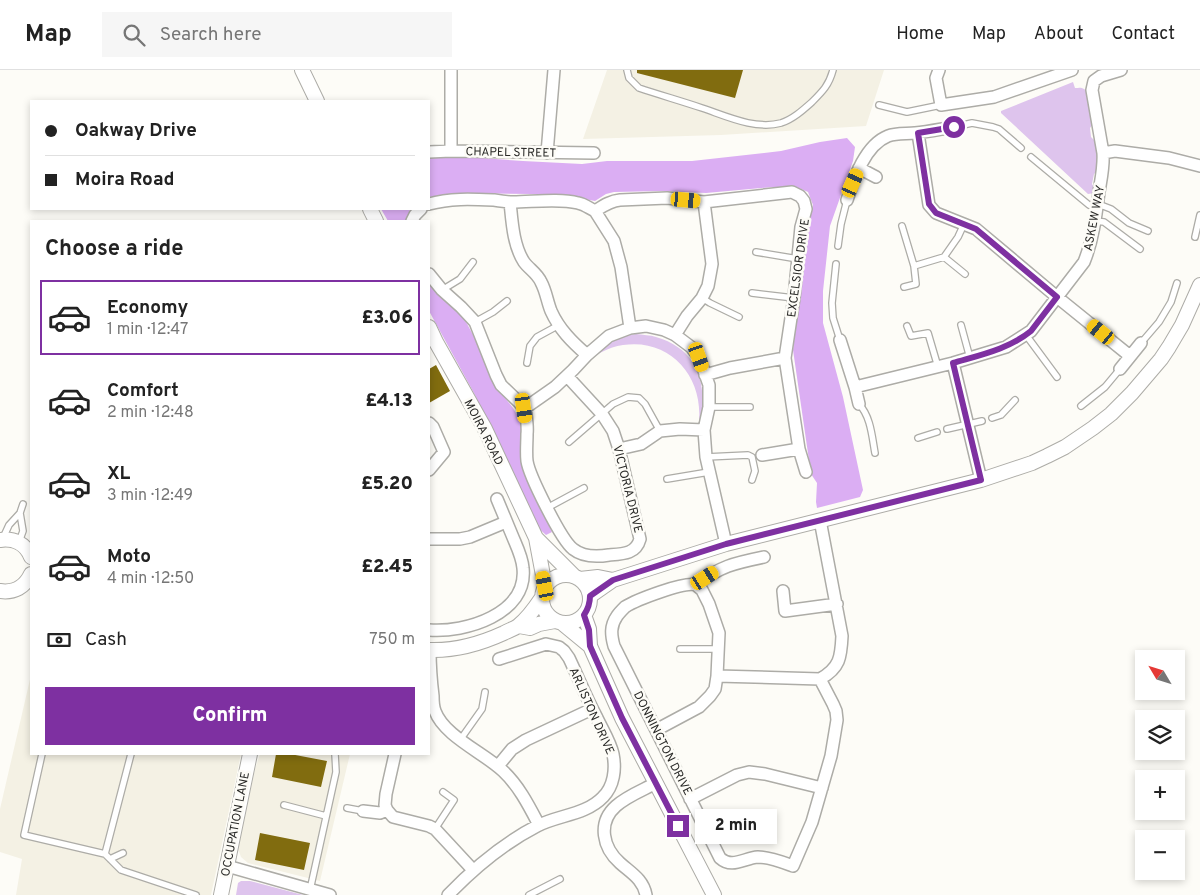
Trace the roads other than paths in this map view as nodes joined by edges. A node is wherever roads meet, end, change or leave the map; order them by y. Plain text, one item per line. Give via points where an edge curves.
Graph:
1 (302, 70) edge
2 (451, 70) edge
3 (554, 70) edge
4 (627, 70) edge
5 (833, 70) edge
6 (939, 70) edge
7 (1072, 70) edge
8 (1121, 70) edge
9 (317, 100) edge
10 (879, 105) dead end
11 (941, 105) junction
12 (954, 127) joint
13 (918, 133) junction
14 (1021, 148) dead end
15 (451, 151) junction
16 (430, 152) edge
17 (547, 152) junction
18 (594, 153) dead end
19 (1103, 153) junction
20 (1032, 157) dead end
21 (1200, 166) edge
22 (859, 168) junction
23 (876, 176) dead end
24 (847, 200) joint
25 (510, 202) junction
26 (704, 202) junction
27 (430, 204) edge
28 (1097, 206) junction
29 (595, 211) junction
30 (1200, 215) edge
31 (1094, 221) junction
32 (964, 224) junction
33 (902, 226) dead end
34 (1148, 231) dead end
35 (1195, 237) dead end
36 (838, 246) dead end
37 (1140, 249) dead end
38 (756, 252) dead end
39 (944, 257) junction
40 (798, 259) junction
41 (473, 262) dead end
42 (836, 264) dead end
43 (914, 266) junction
44 (965, 274) dead end
45 (430, 275) edge
46 (1177, 283) dead end
47 (1200, 285) edge
48 (904, 287) dead end
49 (442, 290) junction
50 (752, 293) dead end
51 (1057, 297) junction
52 (702, 298) junction
53 (794, 298) junction
54 (507, 301) dead end
55 (739, 317) dead end
56 (475, 322) junction
57 (558, 325) junction
58 (961, 325) dead end
59 (907, 326) dead end
60 (630, 328) junction
61 (430, 329) edge
62 (675, 335) junction
63 (1026, 335) junction
64 (840, 340) joint
65 (1141, 342) joint
66 (587, 355) junction
67 (1130, 356) junction
68 (786, 358) junction
69 (970, 358) junction
70 (527, 363) dead end
71 (953, 363) junction
72 (938, 367) junction
73 (1120, 369) joint
74 (705, 375) junction
75 (567, 376) junction
76 (1057, 377) dead end
77 (855, 387) junction
78 (1015, 400) dead end
79 (859, 404) joint
80 (1081, 406) dead end
81 (709, 407) junction
82 (750, 407) dead end
83 (524, 408) junction
84 (602, 414) junction
85 (992, 418) dead end
86 (982, 421) dead end
87 (430, 424) edge
88 (968, 424) junction
89 (947, 429) dead end
90 (704, 430) junction
91 (660, 431) junction
92 (937, 432) dead end
93 (918, 438) dead end
94 (569, 442) dead end
95 (799, 448) junction
96 (619, 449) junction
97 (875, 454) dead end
98 (762, 455) dead end
99 (706, 457) junction
100 (430, 469) edge
101 (709, 472) junction
102 (806, 472) dead end
103 (667, 478) dead end
104 (752, 480) dead end
105 (981, 480) junction
106 (584, 488) dead end
107 (496, 500) dead end
108 (23, 504) dead end
109 (547, 508) junction
110 (20, 513) junction
111 (820, 520) junction
112 (506, 522) junction
113 (536, 538) junction
114 (430, 539) edge
115 (1, 540) edge
116 (19, 542) junction
117 (726, 544) junction
118 (30, 555) edge
119 (764, 557) dead end
120 (30, 577) edge
121 (577, 577) junction
122 (613, 580) junction
123 (696, 585) junction
124 (783, 591) dead end
125 (543, 593) junction
126 (2, 595) edge
127 (590, 596) junction
128 (836, 604) junction
129 (584, 615) junction
130 (559, 622) junction
131 (519, 626) junction
132 (430, 630) edge
133 (590, 646) junction
134 (680, 649) dead end
135 (718, 649) junction
136 (430, 650) edge
137 (499, 659) dead end
138 (717, 676) junction
139 (820, 679) junction
140 (485, 692) dead end
141 (592, 709) junction
142 (432, 714) edge
143 (656, 730) junction
144 (460, 740) junction
145 (42, 755) edge
146 (131, 755) edge
147 (250, 755) edge
148 (335, 755) edge
149 (395, 755) edge
150 (498, 766) junction
151 (656, 783) junction
152 (822, 788) junction
153 (443, 792) dead end
154 (690, 798) junction
155 (284, 805) dead end
156 (347, 808) dead end
157 (386, 810) junction
158 (363, 811) joint
159 (326, 816) junction
160 (539, 825) junction
161 (435, 829) junction
162 (122, 853) dead end
163 (105, 854) junction
164 (110, 859) junction
165 (227, 866) junction
166 (473, 870) junction
167 (560, 879) dead end
168 (310, 890) junction
169 (533, 894) edge
170 (196, 895) edge
171 (221, 895) edge
172 (330, 895) edge
173 (448, 895) edge
174 (646, 895) edge
175 (714, 895) edge

1 - 9 street
2 - 15 street
3 - 17 street
4 - 5 lane via 628,78 639,88 744,122 762,124 779,124 805,109 825,89
6 - 11 street via 936,78
7 - 11 street via 994,98
8 - 19 street, ASKEW WAY via 1101,76 1094,81 1092,90
10 - 11 lane via 906,112
12 - 13 street
12 - 14 lane via 972,122 993,127
13 - 22 street via 889,135 870,151
13 - 32 street via 929,204 936,213
15 - 16 street, CHAPEL STREET
15 - 17 street, CHAPEL STREET
17 - 18 street, CHAPEL STREET
19 - 21 street via 1115,151 1160,157
19 - 28 street, ASKEW WAY
20 - 28 lane via 1089,205
22 - 23 street
22 - 24 street
24 - 36 lane
25 - 27 street via 450,199
25 - 29 street via 577,202
25 - 57 street via 514,236 522,259 541,281
26 - 29 street, EXCELSIOR DRIVE via 654,198 613,200
26 - 40 street, EXCELSIOR DRIVE via 778,193 796,194 806,204
26 - 52 street via 712,264
28 - 31 street, ASKEW WAY
28 - 34 lane via 1111,209 1129,223
29 - 60 street via 614,242
30 - 35 lane
31 - 37 lane via 1104,222
31 - 51 street, ASKEW WAY via 1084,262
32 - 39 lane
32 - 51 street via 976,229
33 - 43 lane
38 - 40 lane
39 - 43 lane
39 - 44 lane
40 - 53 street, EXCELSIOR DRIVE
41 - 49 lane via 460,279
42 - 64 lane via 832,303
43 - 48 lane via 916,284
45 - 49 street
46 - 65 lane via 1171,302 1159,322
47 - 105 street via 1182,326 1161,359 1110,414 1065,447 1032,464
49 - 56 street
50 - 53 lane
51 - 63 street, ASKEW WAY
51 - 67 street
52 - 55 lane
52 - 62 street
53 - 68 street, EXCELSIOR DRIVE
54 - 56 lane
56 - 83 street via 501,386
57 - 66 street
57 - 70 lane via 537,337 530,346
58 - 69 lane
59 - 72 lane via 911,336 928,333
60 - 62 street via 646,326
60 - 66 street via 609,336
61 - 113 street, MOIRA ROAD via 485,429
62 - 74 street via 699,357
63 - 69 street, ASKEW WAY via 1006,347
63 - 76 lane
64 - 77 street
65 - 67 street
66 - 75 street
67 - 73 street
68 - 74 street
68 - 95 street, EXCELSIOR DRIVE
69 - 71 street, ASKEW WAY
71 - 72 street, ASKEW WAY
71 - 88 street
72 - 77 street, ASKEW WAY
73 - 80 lane via 1105,387
74 - 81 street via 709,385
75 - 83 street
75 - 84 street, VICTORIA DRIVE
77 - 79 street
78 - 85 lane via 1001,415
79 - 97 lane via 868,419
81 - 82 lane
81 - 90 street
83 - 109 street, VICTORIA DRIVE via 527,462
84 - 91 lane via 628,396 639,398
84 - 94 lane
84 - 96 street, VICTORIA DRIVE
86 - 88 lane
87 - 100 street via 444,452
88 - 89 lane
88 - 105 street
90 - 91 street
90 - 99 street
91 - 96 street via 641,444
92 - 93 lane
95 - 98 street
95 - 102 street, EXCELSIOR DRIVE
96 - 109 street, VICTORIA DRIVE via 640,539 636,548 628,553 598,557 578,552 563,536
99 - 101 street
99 - 104 lane via 752,457 755,471
101 - 103 lane
101 - 117 street
105 - 111 street
106 - 109 lane
107 - 112 street
108 - 110 lane
110 - 115 lane
110 - 116 lane via 23,531
111 - 117 street
111 - 128 street
112 - 114 street via 470,538
112 - 132 street via 524,567 520,588 512,603 474,624
113 - 121 street, MOIRA ROAD
113 - 125 street, MOIRA ROAD
115 - 116 street
116 - 118 street
117 - 122 street
119 - 123 street, DONNINGTON DRIVE via 717,570
120 - 126 street via 23,586
121 - 122 street via 598,576
121 - 125 street via 568,574 555,577
121 - 127 street via 585,583
122 - 127 street
123 - 135 street via 702,590 716,623
123 - 143 street, DONNINGTON DRIVE via 676,587 626,606 613,624 614,646
124 - 128 street via 786,611
125 - 130 street via 546,613
125 - 131 street
127 - 129 street
128 - 139 street via 842,636 841,655 833,670
129 - 130 street via 570,623
129 - 133 street
130 - 131 street via 530,628
130 - 133 street
131 - 136 street via 481,643
133 - 151 street
134 - 135 lane
135 - 138 street
136 - 142 street
137 - 141 street, ARLISTON DRIVE via 546,644 559,647 568,658
138 - 139 street
138 - 143 street via 715,689 699,707
139 - 152 street, DONNINGTON DRIVE via 836,711 837,720
140 - 144 lane via 482,709
141 - 150 street via 526,740 512,749
141 - 160 street, ARLISTON DRIVE via 613,754 611,784 603,798 592,806
142 - 144 street
143 - 154 street, DONNINGTON DRIVE
144 - 150 street
145 - 163 lane via 24,835
146 - 163 lane
147 - 165 street, OCCUPATION LANE
148 - 159 lane via 336,772
149 - 157 street via 386,794
150 - 160 street via 519,790
151 - 174 street via 615,807 604,825 609,850 643,883
151 - 175 street
152 - 154 street via 749,772
152 - 154 street, DONNINGTON DRIVE via 793,866 769,858 750,858 734,863 723,861
153 - 161 lane via 454,800
155 - 159 lane
156 - 158 lane
157 - 158 street via 380,813
157 - 161 street via 393,817
159 - 168 lane
160 - 166 street, ARLISTON DRIVE
161 - 166 street
162 - 164 lane
163 - 164 lane
164 - 170 lane via 121,870
165 - 168 street
165 - 171 street, OCCUPATION LANE
166 - 173 street, ARLISTON DRIVE
167 - 169 lane
168 - 172 street

